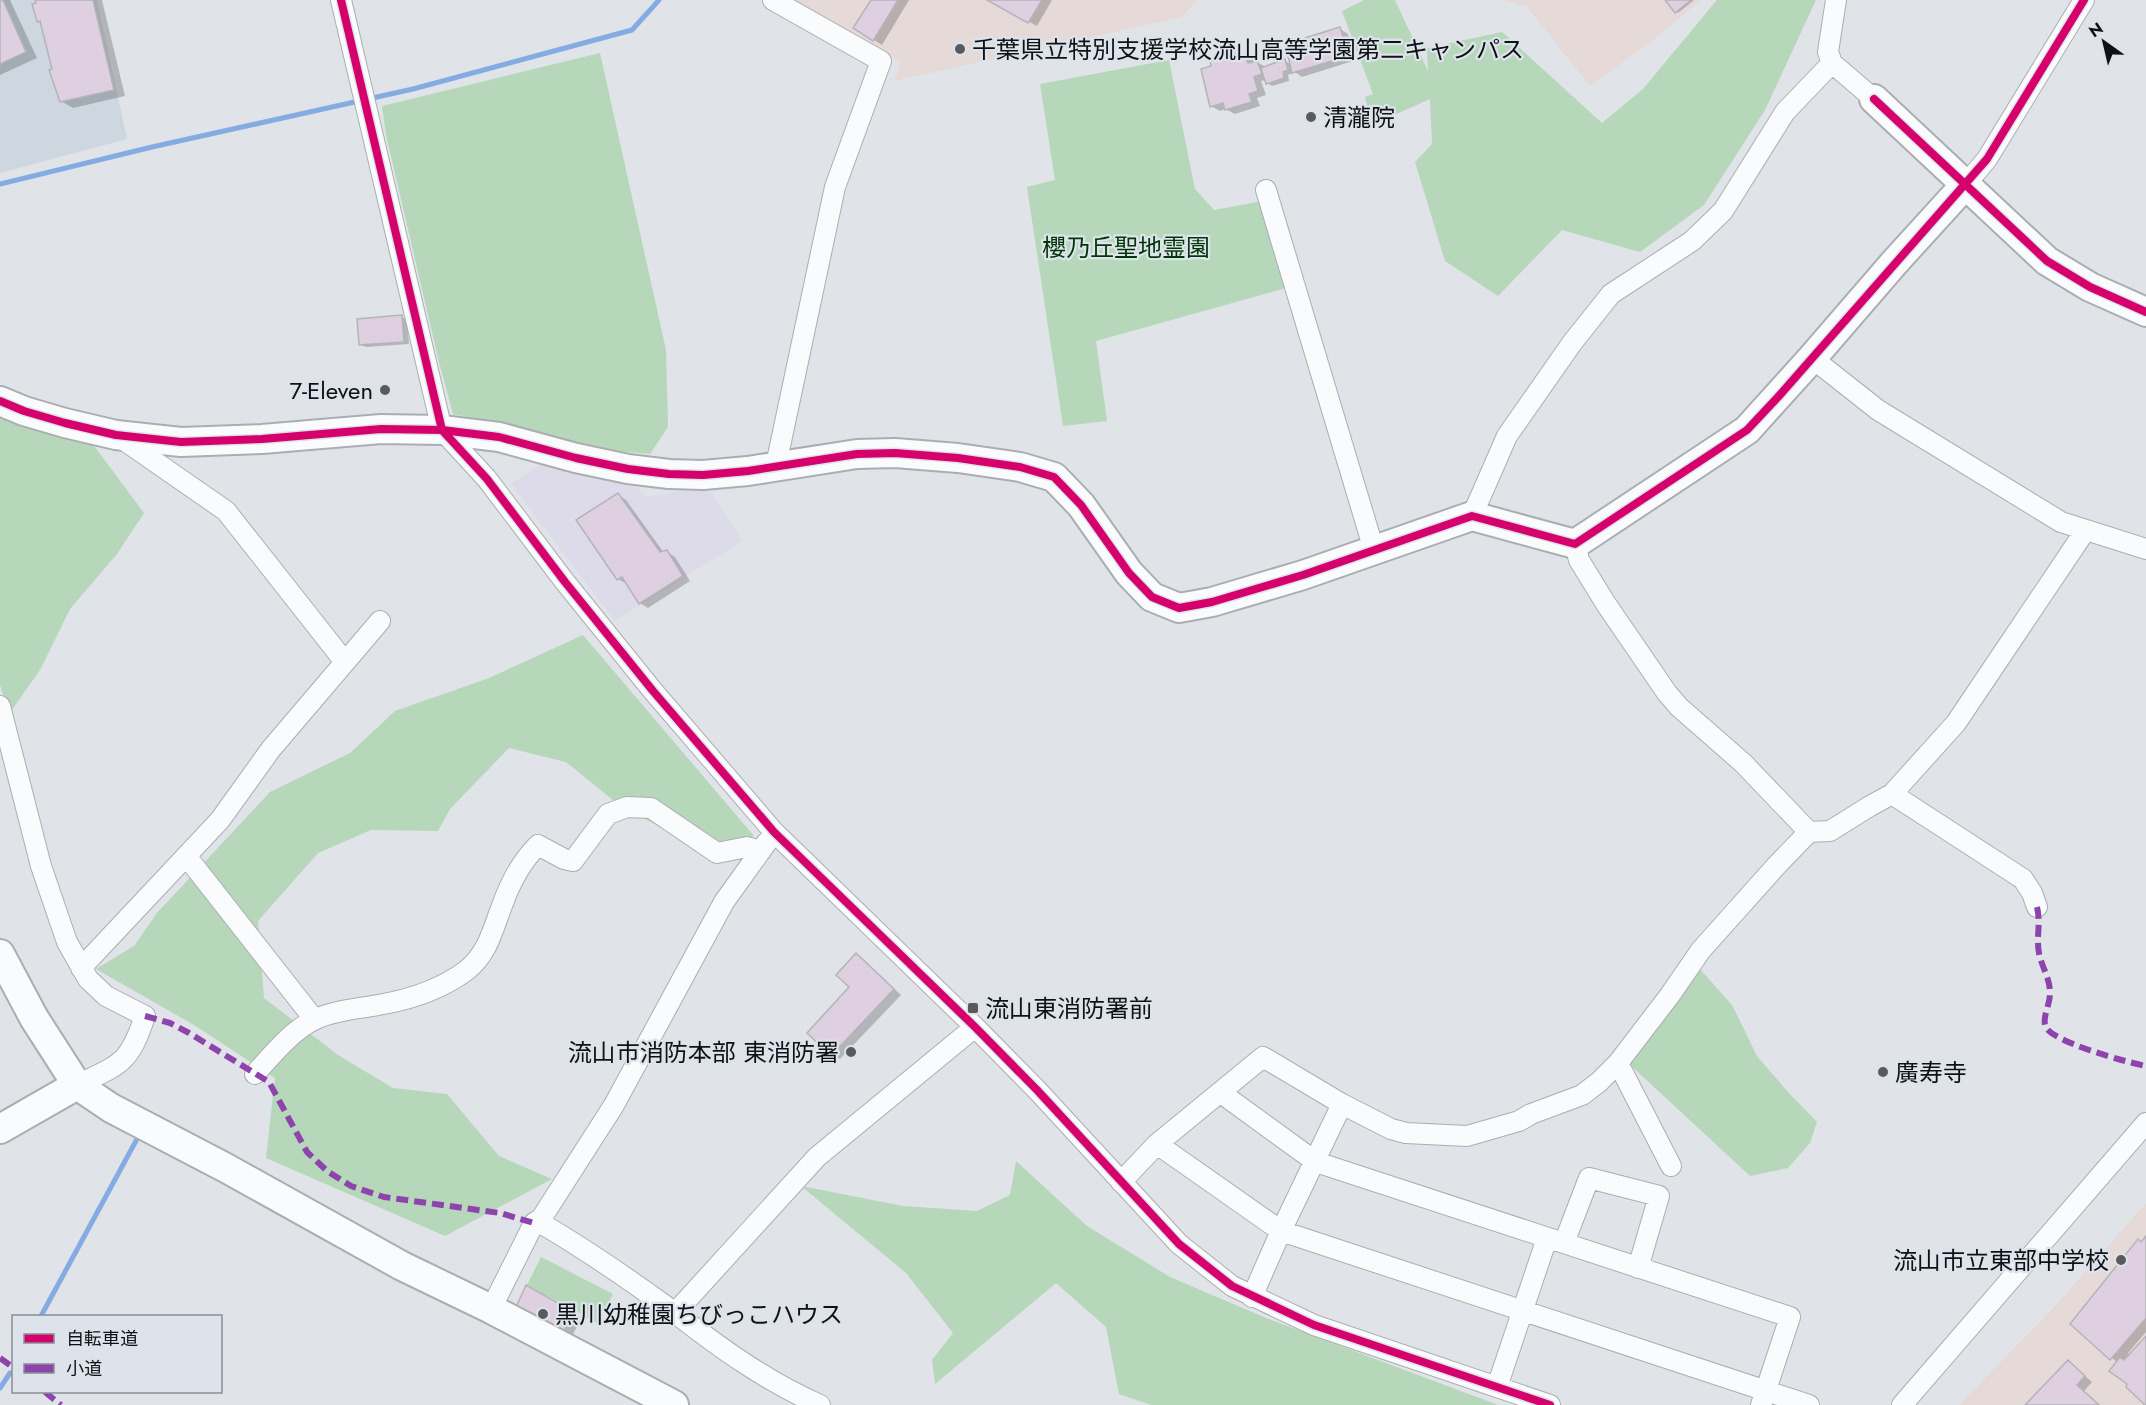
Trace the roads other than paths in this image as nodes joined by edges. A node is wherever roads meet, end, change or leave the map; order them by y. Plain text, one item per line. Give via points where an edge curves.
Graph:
1 (341, 0) edge
2 (772, 0) edge
3 (1836, 0) edge
4 (2084, 0) edge
5 (1832, 63) junction
6 (1874, 99) joint
7 (1965, 185) junction
8 (1266, 190) dead end
9 (2146, 312) edge
10 (1812, 358) junction
11 (0, 401) edge
12 (442, 430) junction
13 (116, 435) junction
14 (776, 465) junction
15 (1472, 516) junction
16 (2085, 531) junction
17 (1575, 544) junction
18 (2146, 549) edge
19 (1374, 550) junction
20 (380, 621) dead end
21 (345, 662) junction
22 (0, 706) edge
23 (1892, 794) junction
24 (774, 832) junction
25 (1809, 832) junction
26 (761, 851) junction
27 (187, 857) junction
28 (2037, 907) dead end
29 (0, 954) edge
30 (81, 968) junction
31 (314, 1019) junction
32 (975, 1026) junction
33 (1618, 1063) junction
34 (255, 1074) dead end
35 (77, 1084) junction
36 (1221, 1093) junction
37 (1342, 1104) junction
38 (2146, 1123) edge
39 (0, 1129) edge
40 (1158, 1144) junction
41 (1316, 1162) junction
42 (1671, 1166) dead end
43 (1121, 1182) junction
44 (539, 1222) junction
45 (1281, 1231) junction
46 (1555, 1241) junction
47 (1638, 1268) junction
48 (1252, 1297) junction
49 (491, 1309) junction
50 (1523, 1310) junction
51 (675, 1313) junction
52 (1497, 1387) junction
53 (1764, 1398) edge
54 (666, 1403) edge
55 (820, 1405) edge
56 (1550, 1405) edge
57 (1809, 1405) edge
58 (1902, 1405) edge

1 - 12 street
2 - 14 street via 881,61 836,187
3 - 5 street via 1828,52
4 - 7 street via 1987,159
5 - 6 street
5 - 15 street via 1785,112 1723,211 1692,241 1611,294 1572,343 1507,435
6 - 7 street
7 - 9 street via 2047,261 2090,287
7 - 10 street
8 - 19 street
10 - 16 street via 1878,410 2061,522
10 - 17 street via 1747,430
11 - 13 street via 64,423
12 - 13 street via 381,429 206,442
12 - 14 street via 499,437 576,458 669,474 703,475
12 - 24 street via 487,479 653,691
13 - 21 street via 226,511
14 - 19 street via 895,453 1020,467 1054,477 1081,505 1129,573 1152,597 1179,608 1303,575
15 - 17 street
15 - 19 street
16 - 18 street
16 - 23 street via 1956,723
17 - 25 street via 1606,604 1666,693 1743,763
20 - 21 street
21 - 27 street
22 - 30 street via 41,867 59,921
23 - 25 street via 1830,831
23 - 28 street via 2024,879
24 - 26 street
24 - 32 street
25 - 33 street via 1701,950
26 - 31 street via 747,847 717,853 651,808 620,809 608,814 573,861 538,845 528,855 511,882 485,951 468,969 405,999
26 - 44 street via 724,902 614,1105
27 - 30 street
27 - 31 street
29 - 35 street via 39,1026
30 - 35 street via 106,996 145,1016 130,1052 119,1065
31 - 34 street
32 - 43 street
32 - 51 street via 817,1156
33 - 37 street via 1582,1095 1519,1121 1467,1136 1406,1133
33 - 42 street
35 - 39 street
35 - 49 street via 111,1108 402,1266
36 - 37 street via 1263,1058
36 - 40 street
36 - 41 street
37 - 41 street
38 - 58 street
40 - 43 street
40 - 45 street
41 - 45 street
41 - 46 street
43 - 48 street via 1179,1244
44 - 49 street via 534,1223
44 - 51 street
45 - 48 street
45 - 50 street
46 - 47 street
46 - 47 street via 1589,1179 1659,1196
46 - 50 street
47 - 53 street via 1790,1317
48 - 52 street via 1314,1325
49 - 54 street
50 - 52 street
50 - 53 street
51 - 55 street via 728,1354
52 - 56 street
53 - 57 street

